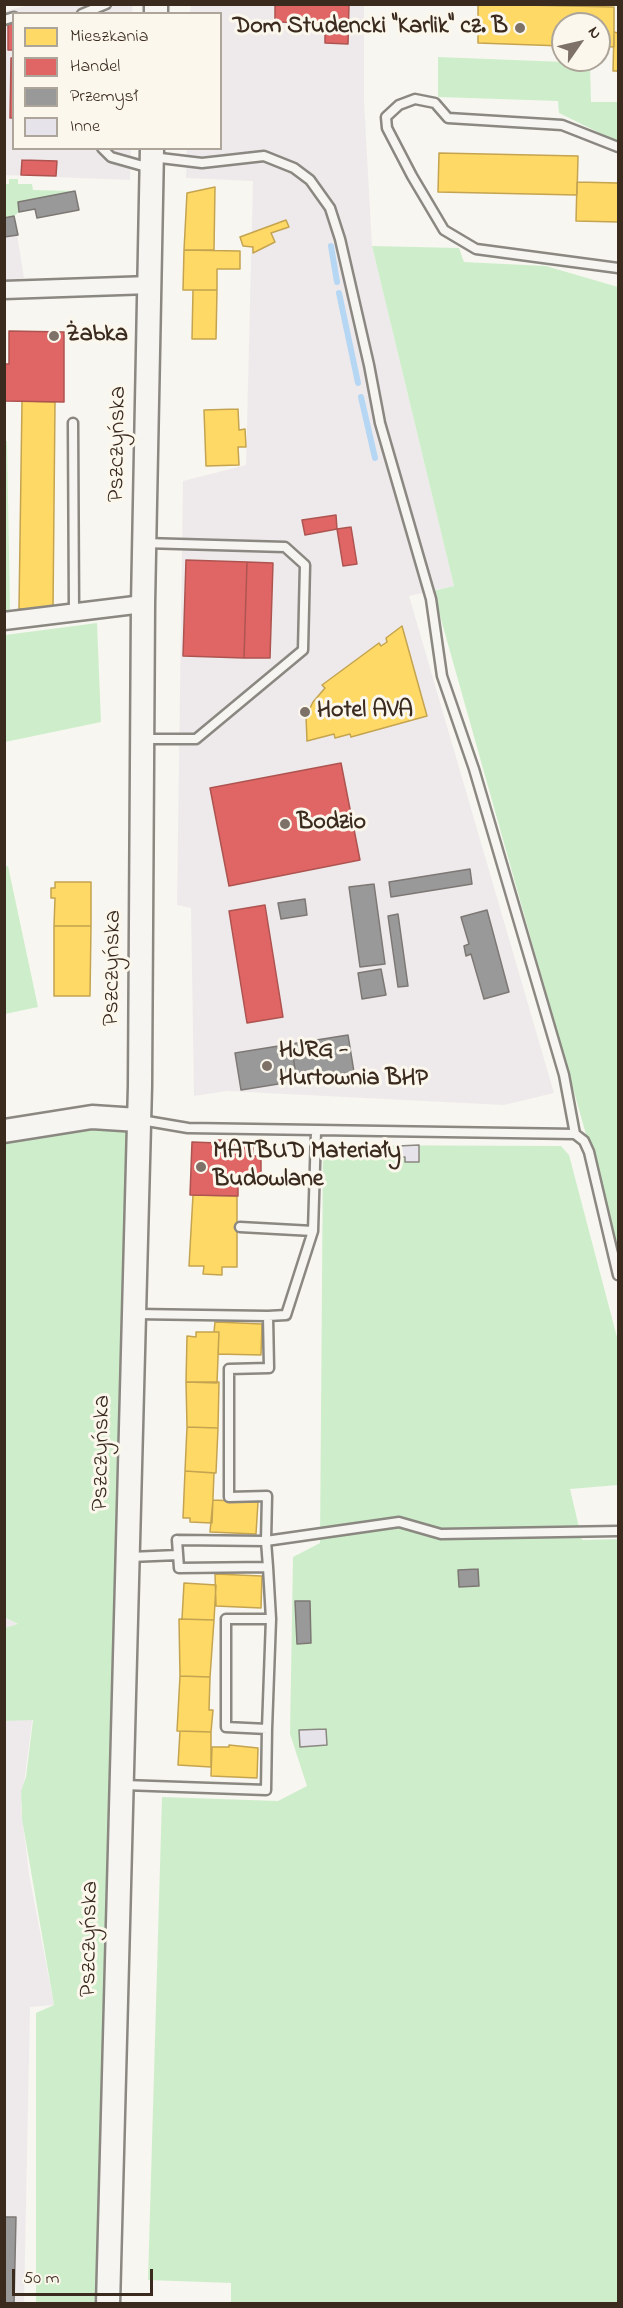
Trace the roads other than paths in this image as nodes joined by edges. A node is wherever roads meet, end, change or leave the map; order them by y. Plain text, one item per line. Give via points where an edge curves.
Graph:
1 (106, 4) edge
2 (87, 12) edge
3 (618, 147) edge
4 (104, 150) edge
5 (152, 158) edge
6 (618, 268) edge
7 (150, 285) junction
8 (4, 290) edge
9 (73, 423) dead end
10 (144, 543) junction
11 (143, 604) junction
12 (74, 611) junction
13 (4, 621) edge
14 (142, 738) junction
15 (138, 1120) junction
16 (4, 1131) edge
17 (316, 1132) junction
18 (575, 1134) junction
19 (240, 1227) dead end
20 (313, 1231) junction
21 (618, 1275) edge
22 (134, 1314) junction
23 (268, 1316) junction
24 (618, 1531) edge
25 (266, 1540) junction
26 (178, 1555) junction
27 (128, 1557) junction
28 (268, 1567) junction
29 (271, 1619) junction
30 (267, 1729) junction
31 (122, 1785) junction
32 (108, 2304) edge

1 - 2 lane
3 - 6 lane via 562,124 448,118 435,103 415,99 399,105 386,117 387,128 444,230 476,249
4 - 5 lane via 111,157
5 - 7 main road, Pszczyńska
5 - 18 lane via 202,163 264,156 294,168 310,180 330,208 380,423 431,599 442,676 474,769 564,1075
7 - 8 street
7 - 10 main road, Pszczyńska
9 - 12 lane
10 - 11 main road, Pszczyńska
10 - 14 lane via 285,547 305,565 303,650 196,739
11 - 12 street
11 - 14 main road, Pszczyńska
12 - 13 street
14 - 15 main road, Pszczyńska
15 - 16 main road via 92,1117
15 - 17 lane via 180,1128
15 - 22 main road, Pszczyńska
17 - 18 lane
17 - 20 lane
18 - 21 lane via 589,1152
19 - 20 lane
20 - 23 lane via 286,1315
22 - 23 lane
22 - 27 main road, Pszczyńska
23 - 25 lane via 269,1368 229,1369 230,1497 267,1496
24 - 25 lane via 441,1534 399,1522
25 - 26 lane via 177,1540
25 - 28 lane
26 - 27 lane
26 - 28 lane via 179,1568
27 - 31 main road, Pszczyńska
28 - 29 lane
29 - 30 lane
29 - 30 lane via 226,1619 226,1727
30 - 31 lane via 266,1790
31 - 32 main road, Pszczyńska

